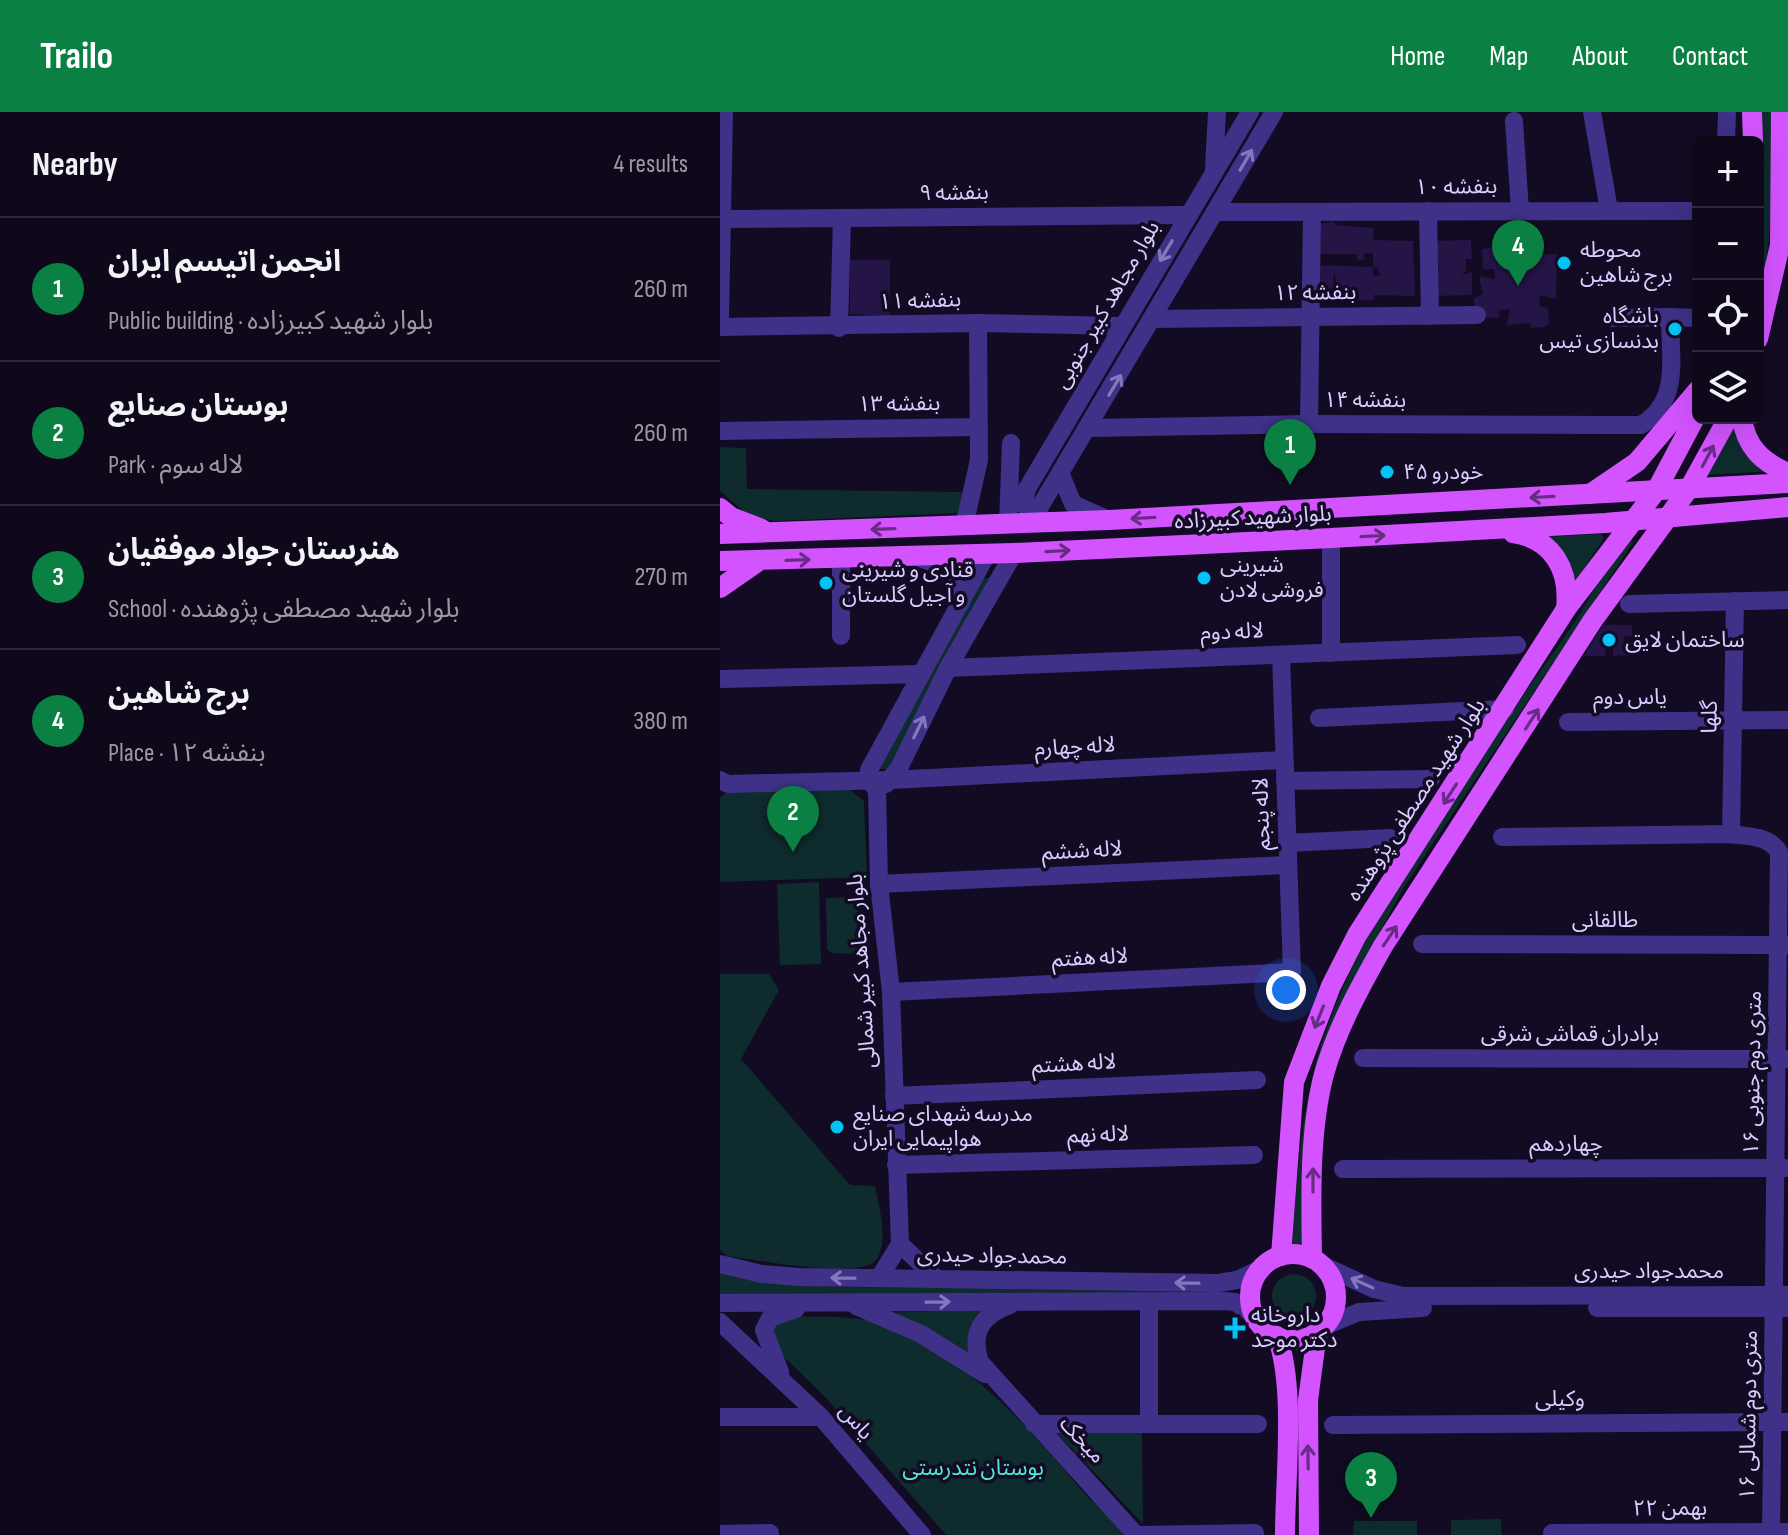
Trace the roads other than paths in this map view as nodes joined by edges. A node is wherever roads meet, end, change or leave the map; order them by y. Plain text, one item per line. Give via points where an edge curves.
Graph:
1 (724, 112) edge
2 (732, 112) edge
3 (1217, 112) edge
4 (1250, 112) edge
5 (1274, 112) edge
6 (1592, 112) edge
7 (1727, 112) edge
8 (1752, 112) edge
9 (1781, 112) edge
10 (1514, 121) dead end
11 (1726, 136) edge
12 (1753, 136) edge
13 (1213, 174) junction
14 (1520, 210) junction
15 (1609, 210) junction
16 (1428, 211) junction
17 (1692, 211) edge
18 (1215, 212) junction
19 (1312, 212) junction
20 (1187, 215) junction
21 (842, 218) junction
22 (722, 219) edge
23 (1764, 313) edge
24 (1477, 315) dead end
25 (1430, 316) junction
26 (1310, 317) junction
27 (1670, 317) junction
28 (720, 318) edge
29 (1614, 318) dead end
30 (1692, 318) edge
31 (1154, 319) junction
32 (978, 323) junction
33 (1121, 326) junction
34 (720, 327) edge
35 (839, 328) junction
36 (1692, 397) edge
37 (1692, 423) edge
38 (1309, 424) junction
39 (1725, 424) edge
40 (1743, 424) edge
41 (978, 427) junction
42 (1089, 428) junction
43 (720, 431) edge
44 (1011, 443) dead end
45 (1788, 473) edge
46 (1061, 475) junction
47 (1788, 483) edge
48 (1690, 487) junction
49 (1027, 488) junction
50 (1656, 491) junction
51 (1590, 494) junction
52 (1788, 507) edge
53 (720, 508) edge
54 (1669, 517) junction
55 (1109, 520) junction
56 (1631, 521) junction
57 (1008, 523) junction
58 (964, 526) junction
59 (1489, 530) junction
60 (774, 533) junction
61 (720, 534) edge
62 (1331, 538) junction
63 (1014, 553) junction
64 (987, 554) junction
65 (913, 556) junction
66 (841, 558) junction
67 (720, 561) edge
68 (759, 561) junction
69 (720, 588) edge
70 (1788, 600) edge
71 (1735, 601) junction
72 (961, 603) junction
73 (1629, 604) dead end
74 (1566, 609) junction
75 (841, 636) dead end
76 (1517, 645) dead end
77 (1331, 653) junction
78 (1281, 655) junction
79 (948, 668) junction
80 (920, 674) junction
81 (721, 679) edge
82 (1505, 709) junction
83 (1319, 718) dead end
84 (1734, 720) junction
85 (1788, 720) edge
86 (1568, 722) dead end
87 (1284, 760) junction
88 (1431, 779) dead end
89 (1285, 781) junction
90 (724, 782) edge
91 (879, 783) junction
92 (1731, 834) junction
93 (1502, 837) dead end
94 (1390, 838) dead end
95 (1287, 843) junction
96 (1288, 865) junction
97 (879, 884) junction
98 (1422, 944) dead end
99 (1783, 944) edge
100 (1292, 972) joint
101 (891, 992) junction
102 (1363, 1058) dead end
103 (1782, 1059) edge
104 (1257, 1080) dead end
105 (894, 1096) junction
106 (1254, 1155) dead end
107 (896, 1165) junction
108 (1782, 1168) edge
109 (1343, 1169) dead end
110 (900, 1244) junction
111 (1281, 1256) junction
112 (1318, 1262) junction
113 (720, 1264) edge
114 (1262, 1268) junction
115 (879, 1278) junction
116 (937, 1279) junction
117 (1781, 1301) edge
118 (1020, 1302) junction
119 (1149, 1302) junction
120 (720, 1303) edge
121 (819, 1303) junction
122 (849, 1303) junction
123 (1255, 1316) junction
124 (720, 1322) edge
125 (1321, 1329) junction
126 (1277, 1336) junction
127 (783, 1378) junction
128 (992, 1378) junction
129 (720, 1417) edge
130 (821, 1417) junction
131 (1780, 1422) edge
132 (1034, 1424) junction
133 (1149, 1424) junction
134 (1258, 1424) dead end
135 (1333, 1425) dead end
136 (770, 1533) edge
137 (1255, 1533) edge
138 (1552, 1533) dead end
139 (1777, 1533) edge
140 (720, 1534) edge
141 (922, 1535) edge
142 (1137, 1535) edge
143 (1285, 1535) edge
144 (1309, 1535) edge

1 - 2 street
1 - 22 street
3 - 13 street
4 - 13 street, بلوار مجاهد کبیر جنوبی
18 -> 5 street, بلوار مجاهد کبیر جنوبی
6 - 15 street
7 - 11 street
8 - 12 main road
9 - 23 main road via 1780,245
10 - 14 street
13 - 20 street, بلوار مجاهد کبیر جنوبی
14 - 15 street, بنفشه ۱۰
14 - 16 street, بنفشه ۱۰
15 - 17 street, بنفشه ۱۰
16 - 19 street, بنفشه ۱۰
16 - 25 street
18 - 19 street, بنفشه ۱۰
18 - 31 street, بلوار مجاهد کبیر جنوبی
19 - 26 street
20 - 21 street, بنفشه ۹
20 -> 33 street, بلوار مجاهد کبیر جنوبی
21 - 22 street, بنفشه ۹
21 - 35 street
22 - 28 street
24 - 25 street, بنفشه ۱۲
25 - 26 street, بنفشه ۱۲
26 - 31 street, بنفشه ۱۲
26 - 38 street
27 - 29 street
27 - 30 street
27 - 38 street, بنفشه ۱۴ via 1671,391 1660,412 1641,425
42 -> 31 street, بلوار مجاهد کبیر جنوبی
32 - 33 street, بنفشه ۱۱
32 - 35 street, بنفشه ۱۱
32 - 41 street
33 - 49 street, بلوار مجاهد کبیر جنوبی
34 - 35 street, بنفشه ۱۱
36 - 51 main road via 1637,462
37 - 50 main road, بلوار شهید مصطفی پژوهنده
38 - 42 street, بنفشه ۱۴
48 -> 39 main road
40 - 45 main road via 1763,461
41 - 43 street, بنفشه ۱۳
41 - 58 street via 979,460
42 - 46 street, بلوار مجاهد کبیر جنوبی
44 - 57 street
46 - 49 street, بلوار مجاهد کبیر جنوبی via 1038,510 1024,505
46 - 55 street via 1073,504
47 - 48 main road, بلوار شهید کبیرزاده
48 - 50 main road, بلوار شهید کبیرزاده
48 - 54 main road
49 - 57 street, بلوار مجاهد کبیر جنوبی
50 - 51 main road, بلوار شهید کبیرزاده
50 - 56 main road, بلوار شهید مصطفی پژوهنده
51 -> 55 main road, بلوار شهید کبیرزاده
52 - 54 main road, بلوار شهید کبیرزاده
53 - 60 main road
54 - 56 main road, بلوار شهید کبیرزاده
112 -> 54 main road via 1313,1164 1320,1092 1356,994 1593,620
55 - 57 main road, بلوار شهید کبیرزاده
56 - 59 main road, بلوار شهید کبیرزاده
56 - 74 main road, بلوار شهید مصطفی پژوهنده
57 - 58 main road, بلوار شهید کبیرزاده
58 -> 60 main road, بلوار شهید کبیرزاده
62 -> 59 main road, بلوار شهید کبیرزاده
59 - 74 main road via 1537,540 1553,553 1567,580
60 - 61 main road, بلوار شهید کبیرزاده
63 -> 62 main road, بلوار شهید کبیرزاده
62 - 77 street
63 - 64 main road, بلوار شهید کبیرزاده
63 - 79 street, بلوار مجاهد کبیر شمالی
64 - 65 main road, بلوار شهید کبیرزاده
64 - 72 street, بلوار مجاهد کبیر شمالی
65 - 66 main road, بلوار شهید کبیرزاده
65 - 72 street via 948,570
68 -> 66 main road, بلوار شهید کبیرزاده
66 - 75 street
67 - 68 main road, بلوار شهید کبیرزاده
68 - 69 main road
70 - 71 street
71 - 73 street
71 - 84 street, گلها
72 - 80 street, بلوار مجاهد کبیر شمالی
74 - 82 main road, بلوار شهید مصطفی پژوهنده
76 - 77 street, لاله دوم
77 - 78 street, لاله دوم
78 - 79 street, لاله دوم
78 - 87 street, لاله پنجم
91 -> 79 street, بلوار مجاهد کبیر شمالی
80 - 81 street
80 - 91 street, بلوار مجاهد کبیر شمالی via 872,761
82 - 83 street
82 -> 111 main road, بلوار شهید مصطفی پژوهنده via 1357,935 1299,1065
84 - 85 street, یاس دوم
84 - 86 street, یاس دوم
84 - 92 street, گلها
87 - 89 street, لاله پنجم
87 - 91 street, لاله چهارم
88 - 89 street
89 - 95 street, لاله پنجم
90 - 91 street, لاله چهارم
91 - 97 street, بلوار مجاهد کبیر شمالی
92 - 93 street
92 - 99 street, ۱۶ متری دوم جنوبی via 1762,838 1779,852
94 - 95 street
95 - 96 street, لاله پنجم
96 - 97 street, لاله ششم
96 - 100 street, لاله پنجم
97 - 101 street, بلوار مجاهد کبیر شمالی
98 - 99 street, طالقانی
99 - 103 street, ۱۶ متری دوم جنوبی
100 - 101 street, لاله هفتم
101 - 105 street, بلوار مجاهد کبیر شمالی
102 - 103 street, برادران قماشی شرقی
103 - 108 street, ۱۶ متری دوم جنوبی
104 - 105 street, لاله هشتم
105 - 107 street, بلوار مجاهد کبیر شمالی
106 - 107 street, لاله نهم
107 - 110 street, بلوار مجاهد کبیر شمالی
108 - 109 street, چهاردهم
108 - 117 street, ۱۶ متری دوم جنوبی
110 - 115 street
110 - 116 street
111 - 112 main road
111 - 114 main road
117 -> 112 street, محمدجواد حیدری via 1403,1296 1374,1289
112 - 125 main road via 1336,1290 1336,1303
115 -> 113 street, محمدجواد حیدری via 762,1274
114 -> 116 street, محمدجواد حیدری via 1218,1283
114 - 123 main road via 1251,1291
115 - 116 street, محمدجواد حیدری
117 - 125 street, محمدجواد حیدری via 1405,1308 1346,1315
117 - 131 street, ۱۶ متری دوم شمالی
118 - 119 street, محمدجواد حیدری
122 -> 118 street, محمدجواد حیدری
118 - 128 street via 987,1316 977,1329 975,1347
119 - 123 street, محمدجواد حیدری via 1235,1302
119 - 133 street
120 - 121 street, محمدجواد حیدری
121 - 122 street, محمدجواد حیدری
121 - 127 street via 780,1313 764,1330
122 - 128 street via 921,1334
123 - 126 main road
124 - 127 street, یاس
125 - 126 main road via 1297,1339
144 -> 125 main road via 1308,1400
126 - 143 main road via 1286,1391
127 - 130 street, یاس
128 - 132 street, میخک
129 - 130 street
130 - 141 street, یاس
131 - 135 street, وکیلی
131 - 139 street, ۱۶ متری دوم شمالی
132 - 133 street
132 - 142 street, میخک
133 - 134 street
136 - 140 street
137 - 142 street
138 - 139 street, ۲۲ بهمن

